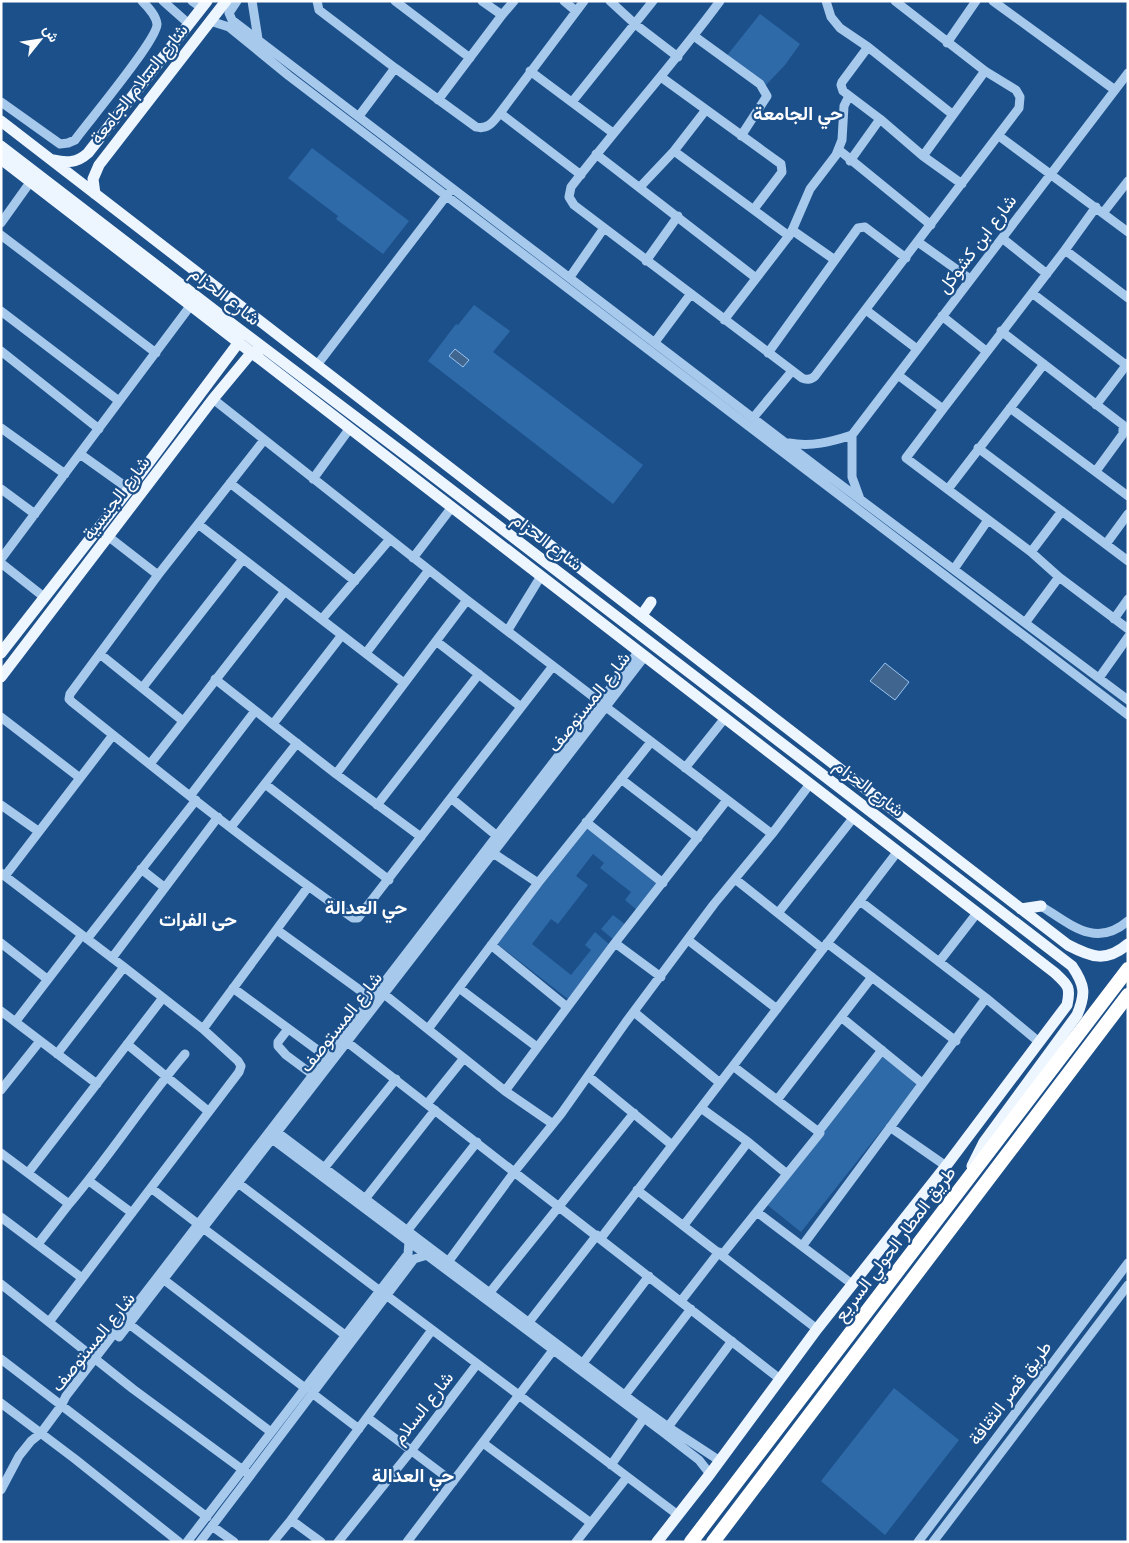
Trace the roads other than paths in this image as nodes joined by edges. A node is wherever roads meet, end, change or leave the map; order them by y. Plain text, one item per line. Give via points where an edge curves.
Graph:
1 (142, 1) edge
2 (163, 1) edge
3 (226, 1) edge
4 (237, 1) edge
5 (252, 1) edge
6 (317, 1) edge
7 (395, 1) edge
8 (482, 1) edge
9 (514, 1) edge
10 (564, 1) edge
11 (584, 1) edge
12 (610, 1) edge
13 (653, 1) edge
14 (720, 1) edge
15 (826, 1) edge
16 (895, 1) edge
17 (976, 1) edge
18 (993, 1) edge
19 (201, 4) edge
20 (576, 11) junction
21 (502, 16) junction
22 (210, 21) junction
23 (227, 21) junction
24 (189, 24) junction
25 (635, 24) junction
26 (694, 36) junction
27 (258, 39) junction
28 (947, 43) junction
29 (868, 47) junction
30 (678, 57) junction
31 (470, 58) junction
32 (395, 68) junction
33 (530, 71) junction
34 (985, 71) junction
35 (1128, 73) edge
36 (661, 77) junction
37 (1115, 90) junction
38 (849, 96) junction
39 (438, 100) junction
40 (1, 102) edge
41 (572, 102) junction
42 (705, 111) junction
43 (500, 113) junction
44 (952, 114) junction
45 (359, 116) junction
46 (880, 119) junction
47 (1, 121) edge
48 (613, 133) junction
49 (102, 135) junction
50 (741, 136) junction
51 (998, 136) junction
52 (115, 144) junction
53 (1, 146) edge
54 (839, 150) junction
55 (674, 151) junction
56 (596, 154) junction
57 (923, 156) junction
58 (1, 159) edge
59 (51, 160) junction
60 (850, 161) junction
61 (581, 174) junction
62 (1051, 174) junction
63 (33, 177) junction
64 (1128, 181) edge
65 (962, 184) junction
66 (453, 187) junction
67 (640, 187) junction
68 (95, 194) junction
69 (447, 195) junction
70 (754, 209) junction
71 (1099, 210) junction
72 (678, 216) junction
73 (1, 223) edge
74 (931, 224) junction
75 (604, 228) junction
76 (1128, 232) edge
77 (790, 233) junction
78 (1, 235) edge
79 (1002, 238) junction
80 (918, 242) junction
81 (1065, 250) junction
82 (906, 258) junction
83 (646, 260) junction
84 (835, 260) junction
85 (1047, 274) junction
86 (570, 276) junction
87 (756, 278) junction
88 (970, 279) junction
89 (1032, 293) junction
90 (690, 295) junction
91 (1128, 298) edge
92 (194, 301) junction
93 (866, 310) junction
94 (2, 313) edge
95 (942, 316) junction
96 (724, 320) junction
97 (235, 326) junction
98 (1001, 331) junction
99 (238, 342) junction
100 (655, 342) junction
101 (265, 349) junction
102 (917, 349) junction
103 (1, 350) edge
104 (986, 351) junction
105 (156, 352) junction
106 (252, 352) junction
107 (768, 353) junction
108 (1044, 364) junction
109 (1127, 364) edge
110 (317, 365) junction
111 (792, 371) junction
112 (898, 375) junction
113 (693, 377) junction
114 (213, 399) junction
115 (119, 401) junction
116 (1096, 405) junction
117 (1010, 408) junction
118 (942, 409) junction
119 (753, 418) junction
120 (396, 426) junction
121 (1, 428) edge
122 (350, 428) junction
123 (99, 429) junction
124 (852, 435) junction
125 (264, 440) junction
126 (387, 441) junction
127 (785, 442) junction
128 (421, 445) junction
129 (978, 448) junction
130 (80, 454) junction
131 (411, 459) junction
132 (1096, 471) junction
133 (65, 474) junction
134 (313, 479) junction
135 (230, 483) junction
136 (129, 489) junction
137 (948, 489) junction
138 (1, 490) edge
139 (1128, 496) edge
140 (860, 500) junction
141 (452, 507) junction
142 (1062, 511) junction
143 (35, 514) junction
144 (1128, 514) edge
145 (988, 520) junction
146 (198, 524) junction
147 (109, 537) junction
148 (513, 537) junction
149 (390, 539) junction
150 (1106, 544) junction
151 (1031, 552) junction
152 (413, 558) junction
153 (1, 559) edge
154 (243, 559) junction
155 (1128, 561) edge
156 (1, 563) edge
157 (429, 570) junction
158 (954, 570) junction
159 (539, 574) junction
160 (158, 575) junction
161 (1059, 577) junction
162 (355, 581) junction
163 (285, 591) junction
164 (44, 597) junction
165 (1128, 599) edge
166 (467, 600) junction
167 (986, 600) junction
168 (651, 602) dead end
169 (642, 615) junction
170 (1114, 619) junction
171 (322, 620) junction
172 (1025, 623) junction
173 (1128, 629) edge
174 (508, 630) junction
175 (342, 635) junction
176 (1128, 637) edge
177 (436, 641) junction
178 (1, 653) edge
179 (366, 653) junction
180 (100, 654) junction
181 (642, 654) junction
182 (553, 666) junction
183 (714, 672) junction
184 (2, 673) edge
185 (478, 674) junction
186 (1099, 678) junction
187 (216, 679) junction
188 (404, 683) junction
189 (704, 684) junction
190 (142, 687) junction
191 (738, 690) junction
192 (1128, 700) edge
193 (728, 702) junction
194 (603, 704) junction
195 (521, 707) junction
196 (255, 711) junction
197 (1128, 714) edge
198 (1, 717) edge
199 (725, 718) junction
200 (183, 721) junction
201 (273, 724) junction
202 (113, 735) junction
203 (651, 742) junction
204 (297, 743) junction
205 (789, 749) junction
206 (780, 760) junction
207 (150, 764) junction
208 (685, 768) junction
209 (336, 774) junction
210 (80, 778) junction
211 (621, 779) junction
212 (265, 784) junction
213 (810, 784) junction
214 (193, 798) junction
215 (450, 798) junction
216 (529, 800) junction
217 (727, 800) junction
218 (1, 804) edge
219 (377, 805) junction
220 (218, 817) junction
221 (854, 817) junction
222 (586, 822) junction
223 (231, 827) junction
224 (38, 832) junction
225 (772, 834) junction
226 (497, 836) junction
227 (421, 837) junction
228 (698, 838) junction
229 (898, 852) junction
230 (493, 853) junction
231 (142, 869) junction
232 (3, 874) edge
233 (952, 874) junction
234 (734, 879) junction
235 (389, 880) junction
236 (538, 883) junction
237 (663, 883) junction
238 (942, 886) junction
239 (164, 887) junction
240 (308, 887) junction
241 (860, 901) junction
242 (1041, 906) joint
243 (1021, 909) junction
244 (778, 913) junction
245 (978, 913) junction
246 (1128, 921) edge
247 (276, 930) junction
248 (85, 937) junction
249 (688, 940) junction
250 (1, 943) edge
251 (615, 943) junction
252 (1128, 944) edge
253 (491, 945) junction
254 (825, 946) junction
255 (112, 958) junction
256 (405, 961) junction
257 (939, 962) junction
258 (124, 967) junction
259 (1128, 969) edge
260 (872, 977) junction
261 (661, 978) junction
262 (47, 979) junction
263 (233, 988) junction
264 (459, 988) junction
265 (384, 994) junction
266 (1128, 995) edge
267 (986, 998) junction
268 (162, 999) junction
269 (372, 999) junction
270 (567, 1007) junction
271 (777, 1009) junction
272 (1, 1011) edge
273 (634, 1012) junction
274 (841, 1017) junction
275 (16, 1021) junction
276 (288, 1029) junction
277 (428, 1029) junction
278 (203, 1030) junction
279 (40, 1041) junction
280 (956, 1041) junction
281 (347, 1042) junction
282 (1039, 1042) junction
283 (127, 1044) junction
284 (537, 1048) junction
285 (882, 1050) junction
286 (57, 1054) junction
287 (185, 1054) dead end
288 (326, 1057) junction
289 (464, 1058) junction
290 (733, 1066) junction
291 (313, 1075) junction
292 (165, 1076) junction
293 (588, 1076) junction
294 (396, 1079) junction
295 (720, 1083) junction
296 (922, 1083) junction
297 (96, 1084) junction
298 (1, 1090) edge
299 (505, 1091) junction
300 (777, 1100) junction
301 (431, 1107) junction
302 (701, 1108) junction
303 (208, 1111) junction
304 (634, 1113) junction
305 (552, 1124) junction
306 (890, 1127) junction
307 (819, 1132) junction
308 (274, 1136) junction
309 (477, 1142) junction
310 (748, 1142) junction
311 (672, 1145) junction
312 (1, 1153) edge
313 (946, 1166) junction
314 (322, 1171) junction
315 (515, 1171) junction
316 (28, 1173) junction
317 (787, 1174) junction
318 (89, 1181) junction
319 (238, 1183) junction
320 (150, 1188) junction
321 (637, 1190) junction
322 (959, 1192) junction
323 (224, 1195) junction
324 (365, 1199) junction
325 (69, 1204) junction
326 (559, 1206) junction
327 (757, 1212) junction
328 (132, 1213) junction
329 (1, 1217) edge
330 (684, 1225) junction
331 (201, 1226) junction
332 (407, 1231) junction
333 (599, 1236) junction
334 (409, 1242) junction
335 (38, 1244) junction
336 (802, 1245) junction
337 (182, 1250) junction
338 (721, 1254) junction
339 (426, 1255) junction
340 (411, 1256) junction
341 (448, 1262) junction
342 (1128, 1263) edge
343 (649, 1276) junction
344 (82, 1278) junction
345 (164, 1280) junction
346 (852, 1284) junction
347 (1128, 1285) edge
348 (2, 1286) edge
349 (383, 1293) junction
350 (487, 1296) junction
351 (681, 1301) junction
352 (691, 1309) junction
353 (49, 1322) junction
354 (529, 1322) junction
355 (129, 1324) junction
356 (817, 1329) junction
357 (432, 1330) junction
358 (1074, 1333) junction
359 (346, 1335) junction
360 (1086, 1340) junction
361 (732, 1341) junction
362 (554, 1349) junction
363 (1056, 1358) junction
364 (1, 1359) edge
365 (97, 1361) junction
366 (583, 1363) junction
367 (477, 1364) junction
368 (1067, 1366) junction
369 (780, 1379) junction
370 (308, 1390) junction
371 (519, 1395) junction
372 (625, 1396) junction
373 (1, 1403) edge
374 (61, 1406) junction
375 (633, 1406) junction
376 (368, 1418) junction
377 (644, 1418) junction
378 (668, 1427) junction
379 (359, 1429) junction
380 (271, 1432) junction
381 (41, 1433) junction
382 (483, 1443) junction
383 (411, 1451) junction
384 (704, 1452) junction
385 (699, 1460) junction
386 (720, 1461) junction
387 (750, 1464) junction
388 (611, 1465) junction
389 (242, 1470) junction
390 (710, 1474) junction
391 (250, 1476) junction
392 (763, 1476) junction
393 (627, 1477) junction
394 (452, 1482) junction
395 (735, 1484) junction
396 (1, 1490) edge
397 (749, 1494) junction
398 (678, 1515) junction
399 (207, 1517) junction
400 (291, 1520) junction
401 (591, 1523) junction
402 (212, 1526) junction
403 (413, 1540) edge
404 (180, 1542) edge
405 (187, 1542) edge
406 (200, 1542) edge
407 (234, 1542) edge
408 (273, 1542) edge
409 (321, 1542) edge
410 (338, 1542) edge
411 (576, 1542) edge
412 (657, 1542) edge
413 (691, 1542) edge
414 (712, 1542) edge
415 (918, 1542) edge
416 (932, 1542) edge

1 - 40 street via 152,11 157,23 155,33 75,140 60,144
2 - 24 street
3 - 22 main road, شارع السلام الجامعة
4 - 23 street
5 - 27 street
6 - 32 street via 319,10
7 - 31 street
8 - 21 street
9 - 21 street
10 - 20 street
11 - 20 street
12 - 25 street
13 - 25 street
14 - 26 street
15 - 29 street via 835,23
16 - 28 street
17 - 28 street
18 - 37 street
19 - 24 main road, شارع السلام الجامعة
20 - 33 street
21 - 31 street
22 - 23 street
22 - 52 main road, شارع السلام الجامعة
23 - 27 street
23 - 69 street via 288,76
24 - 49 main road, شارع السلام الجامعة
25 - 30 street
25 - 41 street
26 - 30 street
26 - 50 street via 760,84 766,93
27 - 45 street
28 - 34 street
29 - 38 street via 842,82 842,89
29 - 44 street
30 - 36 street
31 - 39 street
32 - 39 street
32 - 45 street
33 - 41 street
33 - 43 street
34 - 44 street
34 - 51 street via 1013,87 1020,97 1019,108
35 - 37 street, شارع ابن كشوكل
36 - 42 street
36 - 48 street
37 - 62 street, شارع ابن كشوكل
38 - 46 street
38 - 54 street via 844,106
39 - 43 street via 476,127 490,125
41 - 48 street
42 - 50 street
42 - 55 street
43 - 61 street
44 - 57 street
45 - 66 street
46 - 57 street
46 - 60 street
47 - 59 main road, شارع الحزام
48 - 56 street
49 - 52 main road
49 - 59 main road, شارع السلام الجامعة via 77,161
50 - 70 street via 779,162 782,168 781,174
51 - 62 street
51 - 65 street
52 - 68 main road, شارع السلام الجامعة via 95,171
53 - 63 main road
54 - 60 street
54 - 77 street via 810,190
55 - 67 street
55 - 70 street
56 - 61 street
56 - 67 street
57 - 65 street
58 - 63 main road
59 - 68 main road, شارع الحزام
60 - 74 street
61 - 75 street via 570,190 570,200
62 - 71 street
62 - 79 street, شارع ابن كشوكل
63 - 73 street
63 - 92 main road
64 - 71 street
65 - 74 street
66 - 69 street
66 - 86 street
67 - 72 street
68 - 110 main road, شارع الحزام
69 - 110 street
69 - 113 street
70 - 77 street
71 - 76 street
71 - 81 street
72 - 83 street
72 - 87 street
74 - 80 street
75 - 83 street
75 - 86 street
77 - 84 street
77 - 87 street
78 - 105 street
79 - 85 street
79 - 88 street, شارع ابن كشوكل
80 - 82 street
80 - 88 street
81 - 85 street
81 - 91 street
82 - 84 street via 862,226
82 - 93 street
83 - 90 street
84 - 107 street
85 - 89 street
86 - 100 street
87 - 96 street
88 - 95 street, شارع ابن كشوكل
89 - 98 street
89 - 109 street
90 - 96 street
90 - 100 street
92 - 97 main road, شارع الحزام
92 - 99 main road
92 - 105 street
93 - 102 street
93 - 111 street via 813,378 804,379
94 - 115 street
95 - 102 street, شارع ابن كشوكل
95 - 104 street
96 - 107 street
97 - 99 main road
97 - 101 main road, شارع الحزام
98 - 104 street
98 - 108 street
99 - 106 main road
99 - 136 main road, شارع الجنسية
100 - 113 street
101 - 106 main road
101 - 126 main road, شارع الحزام
102 - 112 street, شارع ابن كشوكل
103 - 123 street
104 - 118 street
105 - 115 street
106 - 114 main road, شارع الجنسية
106 - 122 main road
107 - 111 street
108 - 116 street
108 - 117 street
109 - 116 street
110 - 120 main road, شارع الحزام
111 - 119 street
112 - 118 street
112 - 124 street, شارع ابن كشوكل
113 - 119 street
113 - 167 street
114 - 125 street
114 - 147 main road, شارع الجنسية
115 - 123 street
116 - 132 street via 1123,425 1124,430
117 - 129 street
117 - 132 street
118 - 137 street via 906,458
119 - 127 street
120 - 126 main road via 397,438
120 - 128 main road, شارع الحزام
121 - 133 street
122 - 134 street
122 - 141 main road
123 - 130 street
124 - 127 street via 808,445
124 - 140 street via 852,477
125 - 134 street
125 - 135 street
126 - 131 main road, شارع الحزام
127 - 140 street
128 - 131 main road via 415,444 409,449
128 - 169 main road, شارع الحزام
129 - 137 street
129 - 142 street
130 - 133 street
130 - 136 street
131 - 148 main road, شارع الحزام
132 - 139 street
133 - 143 street
134 - 149 street
135 - 146 street
135 - 162 street
136 - 164 main road, شارع الجنسية
137 - 145 street
138 - 143 street
140 - 158 street
141 - 152 street
141 - 159 main road
142 - 150 street
142 - 151 street
143 - 153 street
144 - 150 street
145 - 151 street
145 - 158 street
146 - 154 street
146 - 160 street
147 - 160 street
147 - 184 main road, شارع الجنسية
148 - 159 main road
148 - 189 main road, شارع الحزام
149 - 152 street
149 - 162 street
150 - 155 street
151 - 161 street
152 - 157 street
154 - 163 street
154 - 190 street
156 - 164 street
157 - 166 street
157 - 179 street
158 - 167 street
159 - 174 street
159 - 181 main road
160 - 180 street
161 - 170 street
161 - 172 street
162 - 171 street
163 - 171 street
163 - 187 street
164 - 178 main road, شارع الجنسية
165 - 170 street
166 - 174 street
166 - 177 street
167 - 172 street
167 - 197 street
168 - 169 main road
169 - 183 main road, شارع الحزام
170 - 173 street
171 - 175 street
172 - 186 street
174 - 182 street
175 - 179 street
175 - 201 street
176 - 186 street
177 - 185 street
177 - 188 street
179 - 188 street
180 - 190 street
180 - 202 street via 69,699
181 - 194 street, شارع المستوصف
181 - 199 main road
182 - 194 street
182 - 195 street
183 - 189 main road via 715,682
183 - 191 main road, شارع الحزام
185 - 195 street
185 - 219 street
186 - 192 street
187 - 196 street
187 - 200 street
188 - 209 street
189 - 193 main road, شارع الحزام
190 - 200 street
191 - 193 main road via 727,692
191 - 243 main road, شارع الحزام
193 - 205 main road, شارع الحزام
194 - 203 street
194 - 216 street, شارع المستوصف
195 - 215 street
196 - 201 street
196 - 214 street
198 - 210 street
199 - 206 main road
199 - 208 street
200 - 207 street
201 - 204 street
202 - 207 street
202 - 210 street
203 - 208 street
203 - 211 street
204 - 209 street
204 - 212 street
205 - 206 main road
205 - 233 main road, شارع الحزام
206 - 213 main road
207 - 214 street
208 - 217 street
209 - 219 street
210 - 224 street
211 - 222 street
211 - 228 street
212 - 223 street
212 - 235 street
213 - 221 main road
213 - 225 street
214 - 220 street
214 - 231 street
215 - 226 street
215 - 227 street
216 - 226 street, شارع المستوصف
216 - 230 street, شارع المستوصف
217 - 225 street
217 - 228 street
218 - 224 street
219 - 227 street
220 - 223 street
220 - 239 street
221 - 229 main road
221 - 244 street
222 - 236 street
222 - 237 street
223 - 240 street
224 - 232 street
225 - 234 street
226 - 256 street, شارع المستوصف
227 - 235 street
228 - 237 street
229 - 238 main road
229 - 241 street
230 - 236 street
230 - 256 street, شارع المستوصف
231 - 239 street
231 - 248 street
232 - 248 street
233 - 238 main road
233 - 322 main road, شارع الحزام via 1072,966 1080,977 1084,992 1077,1016 984,1142
234 - 244 street
234 - 249 street
235 - 240 street via 358,918 352,918
236 - 253 street
237 - 251 street
238 - 245 main road
239 - 255 street
240 - 247 street
241 - 254 street
241 - 257 street
242 - 243 main road
242 - 246 street via 1088,933 1107,933
243 - 252 main road, شارع الحزام via 1068,945 1087,955 1111,955
244 - 254 street
245 - 257 street
245 - 282 main road via 1066,983 1070,993 1066,1005
247 - 263 street
247 - 269 street
248 - 255 street
248 - 262 street
249 - 261 street
249 - 271 street
250 - 262 street
251 - 261 street
251 - 270 street
253 - 264 street
253 - 270 street
254 - 260 street
254 - 271 street
255 - 258 street
256 - 265 street, شارع المستوصف
256 - 269 street, شارع المستوصف
257 - 267 street
258 - 268 street
258 - 286 street
259 - 322 highway, طريق المطار الحولي السريع
260 - 274 street
260 - 280 street
261 - 273 street
262 - 275 street
263 - 276 street
263 - 278 street
264 - 277 street
264 - 284 street
265 - 277 street
265 - 281 street, شارع المستوصف
266 - 392 highway, طريق المطار الحولي السريع
267 - 280 street
267 - 282 street
268 - 278 street
268 - 283 street
269 - 288 street, شارع المستوصف
270 - 284 street
271 - 290 street
272 - 275 street
273 - 293 street
273 - 295 street
274 - 285 street
274 - 300 street
275 - 279 street
276 - 288 street
276 - 291 street via 278,1046
277 - 289 street
278 - 303 street via 241,1066
279 - 286 street
279 - 298 street
280 - 296 street
281 - 294 street
281 - 308 street, شارع المستوصف
282 - 313 main road
283 - 292 street
283 - 297 street
284 - 299 street
285 - 296 street
285 - 307 street
286 - 297 street
287 - 292 street
288 - 291 street, شارع المستوصف
289 - 299 street
289 - 301 street
290 - 295 street
290 - 300 street
291 - 323 street, شارع المستوصف
292 - 303 street
292 - 318 street
293 - 304 street
293 - 305 street
294 - 301 street
294 - 314 street
295 - 302 street
296 - 306 street
297 - 316 street
299 - 305 street
300 - 307 street
301 - 309 street
301 - 324 street
302 - 310 street
302 - 311 street
303 - 320 street
304 - 311 street
304 - 326 street
305 - 315 street
306 - 313 street
306 - 336 street
307 - 317 street
308 - 314 street
308 - 319 street, شارع المستوصف
309 - 315 street
309 - 332 street
310 - 317 street
310 - 330 street
311 - 321 street
312 - 316 street
313 - 346 main road
314 - 324 street
314 - 334 street
315 - 326 street
315 - 341 street
316 - 325 street
317 - 327 street
318 - 325 street
318 - 328 street
319 - 323 street, شارع المستوصف
319 - 349 street
320 - 328 street
320 - 331 street
321 - 330 street
321 - 333 street
322 - 387 highway, طريق المطار الحولي السريع
323 - 331 street, شارع المستوصف
324 - 332 street
325 - 335 street
326 - 333 street
326 - 350 street
327 - 336 street
327 - 338 street
328 - 344 street
329 - 335 street
330 - 338 street
331 - 337 street, شارع المستوصف
331 - 359 street
332 - 341 street
333 - 343 street
333 - 354 street
334 - 339 street
334 - 340 street
335 - 344 street
336 - 346 street
337 - 345 street, شارع المستوصف
337 - 365 street, شارع المستوصف
338 - 351 street
338 - 356 street
339 - 340 street
339 - 350 street
340 - 349 street
341 - 350 street
342 - 358 street, طريق قصر الثقافة
343 - 351 street
343 - 366 street
344 - 353 street
345 - 355 street, شارع المستوصف
345 - 370 street
346 - 356 main road
347 - 360 street, طريق قصر الثقافة
348 - 353 street
349 - 357 street
349 - 359 street
349 - 370 street
350 - 354 street
350 - 362 street
351 - 352 street
352 - 361 street
352 - 372 street
353 - 365 street
354 - 366 street
355 - 365 street, شارع المستوصف
355 - 380 street
356 - 369 main road
357 - 367 street
357 - 376 street
358 - 360 street via 1078,1341
358 - 363 street, طريق قصر الثقافة
359 - 370 street
360 - 368 street, طريق قصر الثقافة
361 - 369 street
361 - 378 street
362 - 371 street
362 - 375 street
363 - 368 street via 1065,1359
363 - 415 street, طريق قصر الثقافة
364 - 374 street
365 - 374 street, شارع المستوصف via 70,1400
365 - 389 street
366 - 372 street
367 - 371 street
367 - 383 street, شارع السلام
368 - 416 street, طريق قصر الثقافة
369 - 386 main road
370 - 379 street
370 - 380 street
370 - 391 street
371 - 382 street
371 - 388 street
372 - 375 street
373 - 381 street
374 - 381 street, شارع المستوصف
374 - 399 street
375 - 377 street
375 - 378 street
376 - 379 street
376 - 383 street
377 - 385 street
377 - 388 street
378 - 384 street
379 - 400 street
380 - 389 street
381 - 396 street, شارع المستوصف via 19,1456
381 - 404 street
382 - 394 street
382 - 401 street
383 - 394 street
383 - 410 street, شارع السلام
384 - 385 street via 704,1457
384 - 386 street
385 - 390 street
386 - 390 main road
387 - 392 highway via 754,1474
387 - 395 highway, طريق المطار الحولي السريع
388 - 393 street
389 - 391 street
389 - 399 street
390 - 398 main road
391 - 402 street
392 - 397 highway, طريق المطار الحولي السريع
393 - 398 street
393 - 401 street
394 - 403 street
395 - 397 highway via 745,1486
395 - 413 highway, طريق المطار الحولي السريع
397 - 414 highway, طريق المطار الحولي السريع
398 - 412 main road
399 - 405 street
400 - 408 street
400 - 409 street
401 - 411 street
402 - 406 street
402 - 407 street

